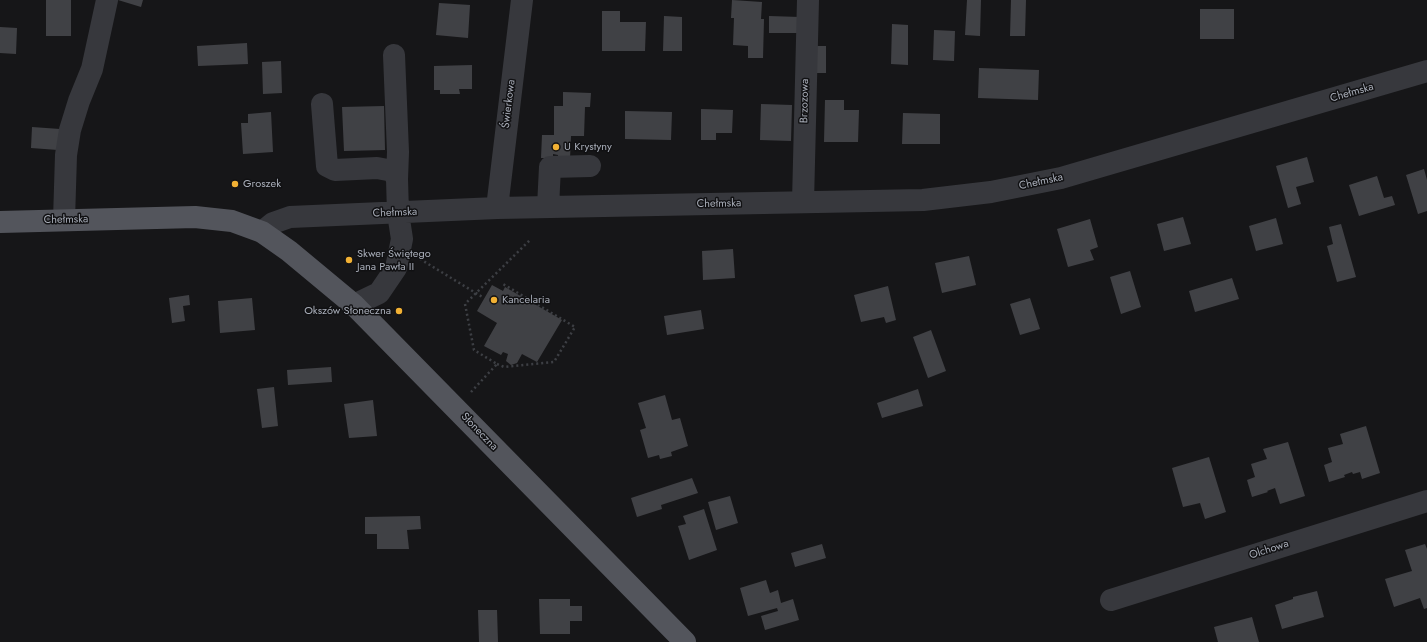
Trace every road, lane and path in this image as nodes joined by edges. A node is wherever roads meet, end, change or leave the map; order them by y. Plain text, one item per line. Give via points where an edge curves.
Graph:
1 (107, 0) edge
2 (522, 0) edge
3 (808, 0) edge
4 (394, 55) dead end
5 (1427, 71) edge
6 (322, 104) dead end
7 (590, 166) dead end
8 (397, 179) junction
9 (803, 202) junction
10 (548, 207) junction
11 (497, 208) junction
12 (398, 213) junction
13 (64, 220) junction
14 (0, 222) edge
15 (262, 232) junction
16 (531, 239) dead end
17 (418, 258) dead end
18 (503, 284) dead end
19 (476, 293) junction
20 (484, 298) dead end
21 (354, 305) junction
22 (497, 364) junction
23 (471, 392) dead end
24 (1427, 501) edge
25 (1112, 600) dead end
26 (685, 642) edge

1 - 13 street via 92,70 70,130 66,155
2 - 11 street, Świerkowa
3 - 9 street, Brzozowa
4 - 8 street
5 - 9 street, Chełmska via 1061,178 991,192 923,200
6 - 8 street via 327,166 335,170 378,168 393,171
7 - 10 street via 550,167
8 - 12 street
9 - 10 street, Chełmska
10 - 11 street, Chełmska
11 - 12 street, Chełmska
12 - 15 street, Chełmska via 290,217 273,223
12 - 21 street via 402,239 396,268 379,293
13 - 14 main road, Chełmska
13 - 15 main road, Chełmska via 195,218 232,221
15 - 21 main road, Słoneczna
16 - 19 path
17 - 19 path
18 - 22 path via 575,327 554,362 504,367
19 - 20 path
19 - 22 path via 465,304 474,350
21 - 26 main road, Słoneczna
22 - 23 path
24 - 25 street, Olchowa

